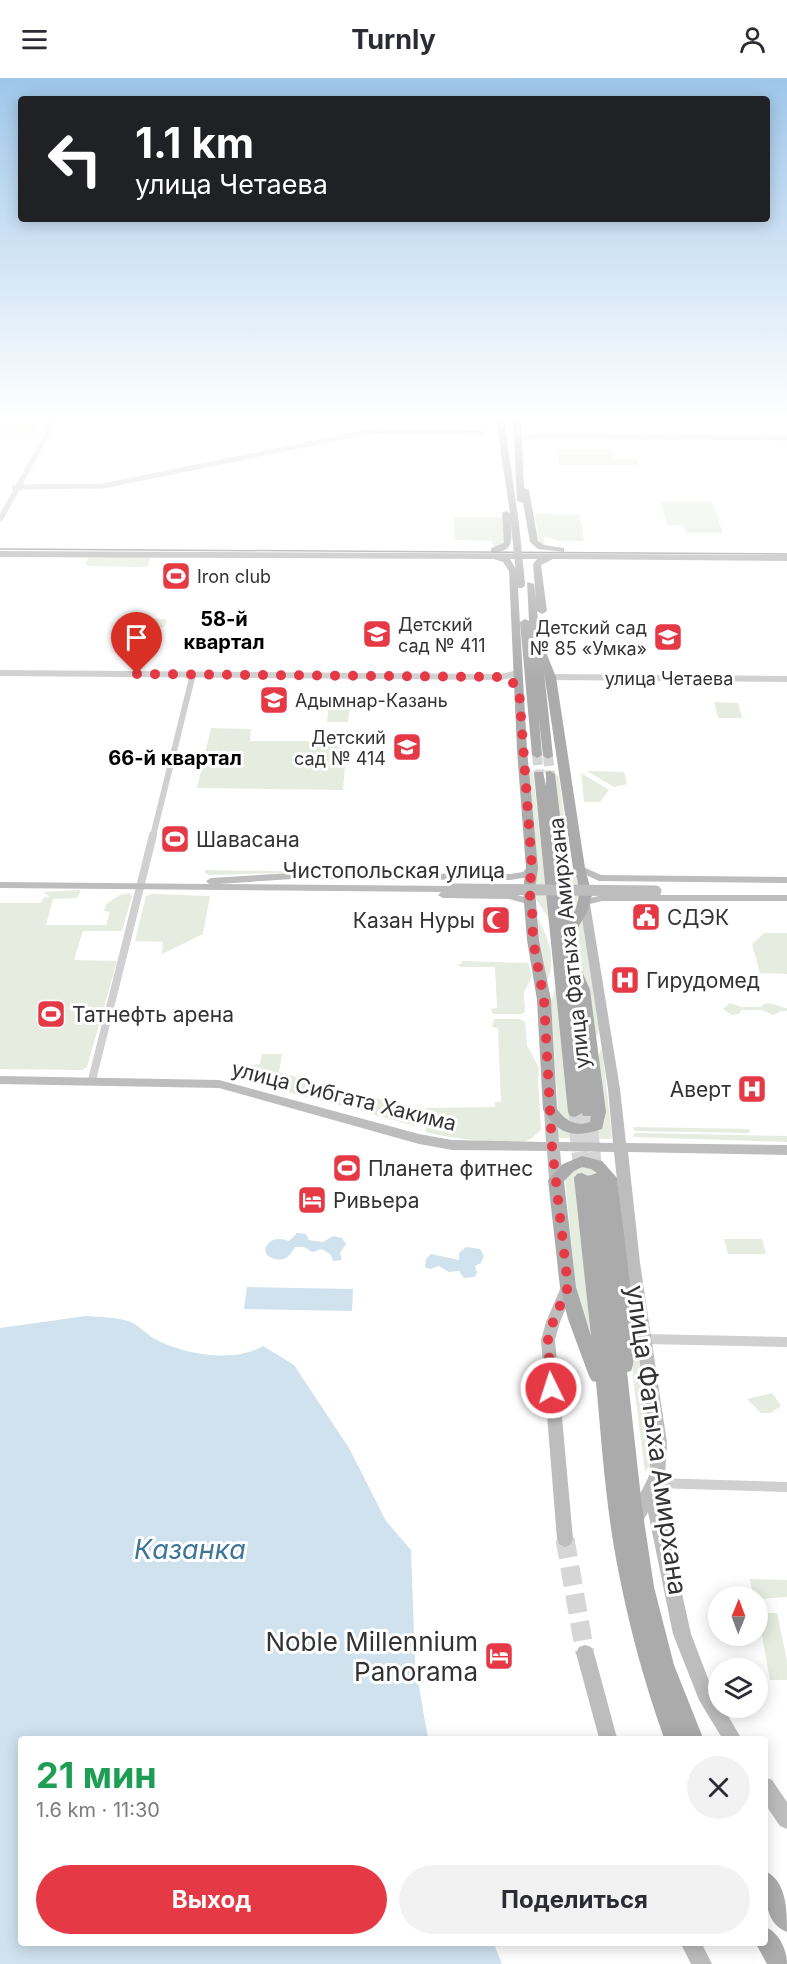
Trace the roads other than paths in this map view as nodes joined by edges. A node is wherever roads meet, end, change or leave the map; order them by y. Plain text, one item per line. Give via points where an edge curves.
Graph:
1 (506, 507) edge
2 (516, 507) edge
3 (520, 507) edge
4 (527, 507) edge
5 (520, 524) junction
6 (508, 535) junction
7 (532, 535) junction
8 (0, 546) edge
9 (787, 551) edge
10 (494, 553) junction
11 (0, 554) edge
12 (559, 554) junction
13 (787, 558) edge
14 (512, 569) junction
15 (538, 569) junction
16 (525, 584) junction
17 (536, 640) junction
18 (527, 650) junction
19 (546, 663) junction
20 (519, 672) junction
21 (0, 673) edge
22 (193, 674) junction
23 (501, 677) junction
24 (551, 677) junction
25 (787, 679) edge
26 (519, 689) junction
27 (522, 750) junction
28 (561, 750) junction
29 (545, 774) tunnel mouth
30 (524, 777) junction
31 (565, 777) junction
32 (532, 868) junction
33 (579, 868) junction
34 (478, 877) junction
35 (0, 879) edge
36 (625, 879) junction
37 (787, 880) edge
38 (211, 881) junction
39 (140, 884) junction
40 (0, 885) edge
41 (454, 887) junction
42 (787, 887) edge
43 (226, 889) junction
44 (655, 889) junction
45 (787, 893) edge
46 (480, 896) junction
47 (630, 898) junction
48 (787, 898) edge
49 (531, 904) junction
50 (586, 904) junction
51 (562, 934) junction
52 (566, 964) junction
53 (544, 1000) junction
54 (606, 1036) junction
55 (592, 1049) junction
56 (0, 1074) edge
57 (93, 1078) junction
58 (0, 1080) edge
59 (549, 1110) junction
60 (581, 1112) tunnel mouth
61 (551, 1144) junction
62 (621, 1145) junction
63 (787, 1145) edge
64 (787, 1150) edge
65 (556, 1180) junction
66 (615, 1242) junction
67 (633, 1263) junction
68 (568, 1287) junction
69 (646, 1339) junction
70 (787, 1342) edge
71 (606, 1400) junction
72 (624, 1427) junction
73 (654, 1483) junction
74 (787, 1487) edge
75 (634, 1522) junction
76 (565, 1539) tunnel mouth
77 (585, 1653) tunnel mouth
78 (607, 1736) edge
79 (673, 1736) edge
80 (692, 1736) edge
81 (731, 1736) edge
82 (768, 1791) edge
83 (787, 1819) edge
84 (768, 1887) edge
85 (787, 1921) edge
86 (768, 1943) edge
87 (692, 1946) edge
88 (702, 1964) edge
89 (780, 1964) edge

1 - 6 main road
2 - 5 main road
3 - 5 main road
4 - 7 main road
5 - 16 main road
6 - 7 main road via 524,540
6 - 10 main road via 508,545
7 - 12 main road via 536,545
8 - 10 main road
9 - 12 main road
10 - 11 main road
10 - 12 main road
10 - 14 main road
12 - 13 main road
12 - 15 main road via 540,561
14 - 15 main road via 522,564
14 - 20 main road
15 - 19 main road
16 - 17 main road
16 - 18 main road
17 - 18 main road via 543,756
17 - 19 main road
18 - 20 main road
19 - 24 main road
20 - 23 street
20 - 26 main road
21 - 22 street
22 - 23 street
22 - 39 street
23 - 26 street
24 - 25 street, улица Четаева
24 - 28 main road
26 - 27 main road
27 - 28 main road via 531,757 544,759
27 - 30 main road
28 - 31 main road
29 - 51 main road, улица Фатыха Амирхана
30 - 31 main road via 544,767
30 - 32 main road
31 - 33 main road
32 - 34 main road via 523,876
32 - 49 main road
33 - 36 main road via 595,877
33 - 50 main road via 586,886
34 - 38 main road via 292,876
34 - 46 main road via 493,888
35 - 39 main road, Чистопольская улица
36 - 37 main road
36 - 47 main road via 616,887
38 - 39 main road, Чистопольская улица
38 - 41 main road, Чистопольская улица
39 - 40 main road, Чистопольская улица
39 - 43 main road, Чистопольская улица
39 - 57 street
41 - 43 main road, Чистопольская улица
41 - 44 main road, Чистопольская улица, bridge
42 - 44 main road, Чистопольская улица
43 - 46 main road via 294,894
44 - 45 main road, Чистопольская улица
46 - 49 main road via 510,896
47 - 48 main road
47 - 50 main road via 598,898
49 - 51 main road
49 - 53 main road
50 - 51 main road
50 - 54 main road
51 - 52 main road, улица Фатыха Амирхана
52 - 53 main road
52 - 55 main road via 584,990
52 - 60 main road, улица Фатыха Амирхана
53 - 59 main road
54 - 55 main road
54 - 62 main road
55 - 59 main road via 597,1125 582,1130 569,1128
56 - 57 main road, улица Сибгата Хакима
57 - 58 main road, улица Сибгата Хакима
57 - 61 main road, улица Сибгата Хакима via 220,1079 441,1139
59 - 61 main road
61 - 62 main road, улица Сибгата Хакима
61 - 65 main road
62 - 63 main road, улица Сибгата Хакима
62 - 64 main road, улица Сибгата Хакима
62 - 67 main road
65 - 66 main road via 575,1163 590,1162 604,1169 609,1178
65 - 68 main road
66 - 67 main road
66 - 72 main road via 626,1338
67 - 69 main road
68 - 71 main road
68 - 76 main road via 548,1340
69 - 70 street
69 - 73 main road via 660,1443
71 - 72 main road, улица Фатыха Амирхана via 589,1178
71 - 79 main road, улица Фатыха Амирхана via 634,1606
72 - 75 main road, улица Фатыха Амирхана
73 - 74 street
73 - 75 main road
73 - 81 main road via 655,1508 682,1634 705,1694
75 - 80 main road, улица Фатыха Амирхана via 661,1650
77 - 78 main road
82 - 83 main road
84 - 85 main road
86 - 89 main road
87 - 88 main road

